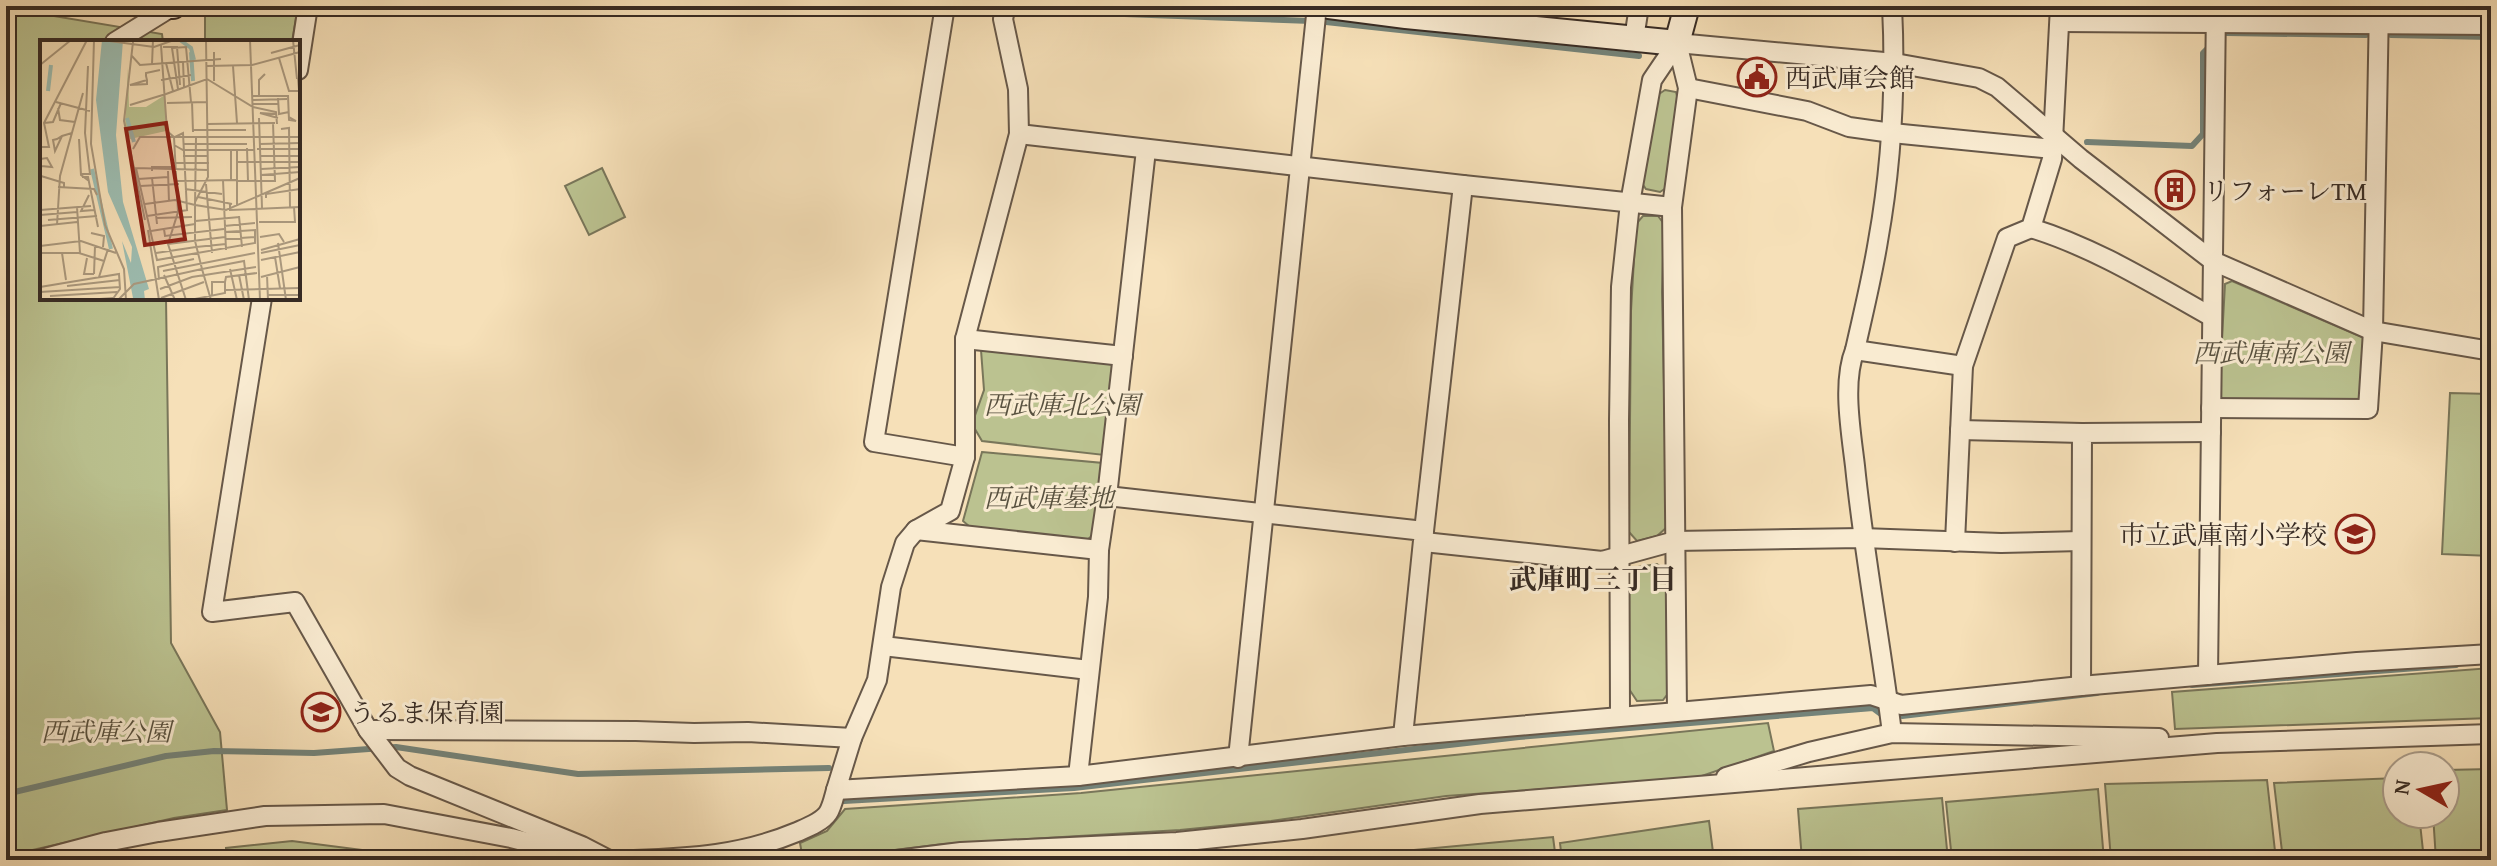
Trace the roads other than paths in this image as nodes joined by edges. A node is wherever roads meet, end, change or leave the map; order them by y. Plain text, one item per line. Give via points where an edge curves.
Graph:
1 (172, 6) edge
2 (308, 6) edge
3 (945, 6) edge
4 (1006, 6) edge
5 (1317, 6) edge
6 (1329, 6) edge
7 (1639, 6) edge
8 (1687, 6) edge
9 (1892, 6) edge
10 (1406, 11) edge
11 (2060, 14) edge
12 (2217, 15) edge
13 (2378, 15) edge
14 (1503, 16) edge
15 (2491, 25) edge
16 (1634, 39) junction
17 (118, 40) edge
18 (1677, 43) junction
19 (300, 57) edge
20 (1895, 63) junction
21 (1688, 88) junction
22 (1892, 133) junction
23 (1019, 134) junction
24 (2054, 143) junction
25 (1146, 150) junction
26 (1301, 166) junction
27 (1463, 185) junction
28 (1630, 203) junction
29 (1672, 207) junction
30 (2031, 228) junction
31 (2213, 261) junction
32 (262, 300) edge
33 (2212, 317) junction
34 (2373, 331) junction
35 (965, 339) junction
36 (1855, 350) junction
37 (2491, 351) edge
38 (1123, 356) junction
39 (1963, 366) junction
40 (2211, 408) junction
41 (1960, 430) junction
42 (2211, 432) junction
43 (2082, 433) junction
44 (965, 457) junction
45 (1107, 496) junction
46 (1264, 514) junction
47 (916, 530) junction
48 (1424, 536) junction
49 (1862, 538) junction
50 (1675, 541) junction
51 (2081, 541) junction
52 (1955, 542) junction
53 (1099, 550) junction
54 (1618, 558) junction
55 (883, 646) junction
56 (2491, 654) edge
57 (1089, 670) junction
58 (2208, 675) junction
59 (2081, 686) junction
60 (1888, 701) junction
61 (1677, 711) junction
62 (1620, 715) junction
63 (368, 730) junction
64 (1892, 733) junction
65 (2491, 734) edge
66 (1403, 736) junction
67 (852, 738) junction
68 (2217, 743) junction
69 (1238, 758) junction
70 (1078, 776) junction
71 (1699, 787) junction
72 (836, 790) junction
73 (38, 860) edge
74 (599, 860) edge
75 (609, 860) edge
76 (634, 860) edge
77 (897, 860) edge

1 - 17 street
2 - 19 street
3 - 44 street via 874,442
4 - 23 street via 1003,19 1018,89
5 - 26 street
6 - 10 street
7 - 16 street
8 - 18 street
9 - 20 street
10 - 14 street
11 - 12 street via 2151,21
11 - 24 street
12 - 13 street
12 - 31 street
13 - 15 street
13 - 34 street
14 - 16 street
16 - 18 street
18 - 20 street
18 - 21 street
18 - 28 street via 1652,80
20 - 22 street
20 - 24 street via 1979,78 1997,87
21 - 22 street
21 - 29 street
22 - 24 street
22 - 36 street via 1878,240
23 - 25 street
23 - 35 street
24 - 30 street
24 - 31 street
25 - 26 street
25 - 38 street
26 - 27 street
26 - 46 street
27 - 28 street
27 - 48 street
28 - 29 street
28 - 54 street via 1621,287
29 - 50 street
30 - 33 street via 2100,255
30 - 39 street via 2007,238
31 - 33 street
31 - 34 street
32 - 63 street via 212,612 295,602
33 - 40 street
34 - 37 street
34 - 40 street via 2368,409
35 - 38 street
35 - 44 street
36 - 39 street
36 - 49 street via 1849,365 1851,427
38 - 45 street
39 - 41 street
40 - 42 street
41 - 43 street
41 - 52 street
42 - 43 street
42 - 58 street
43 - 51 street
44 - 47 street via 950,511
45 - 46 street
45 - 53 street
46 - 48 street
46 - 69 street
47 - 53 street
47 - 55 street via 905,543 891,587
48 - 54 street via 1602,561
48 - 66 street
49 - 50 street
49 - 52 street
49 - 60 street
50 - 54 street
50 - 61 street
51 - 52 street
51 - 59 street
53 - 57 street
54 - 62 street
55 - 57 street
55 - 67 street via 877,680
56 - 58 street
57 - 70 street
58 - 59 street
59 - 60 street via 1901,705
60 - 61 street via 1871,695
60 - 64 street
61 - 62 street
62 - 66 street
63 - 67 street via 748,732
63 - 75 street via 397,768 410,776
64 - 68 street
64 - 71 street via 1809,752
65 - 68 street
66 - 69 street
67 - 72 street
68 - 71 street
69 - 70 street
70 - 72 street
71 - 77 street via 1480,804 1177,842
72 - 76 street via 827,814 774,841 726,854
73 - 74 street via 119,840 265,816 384,814

